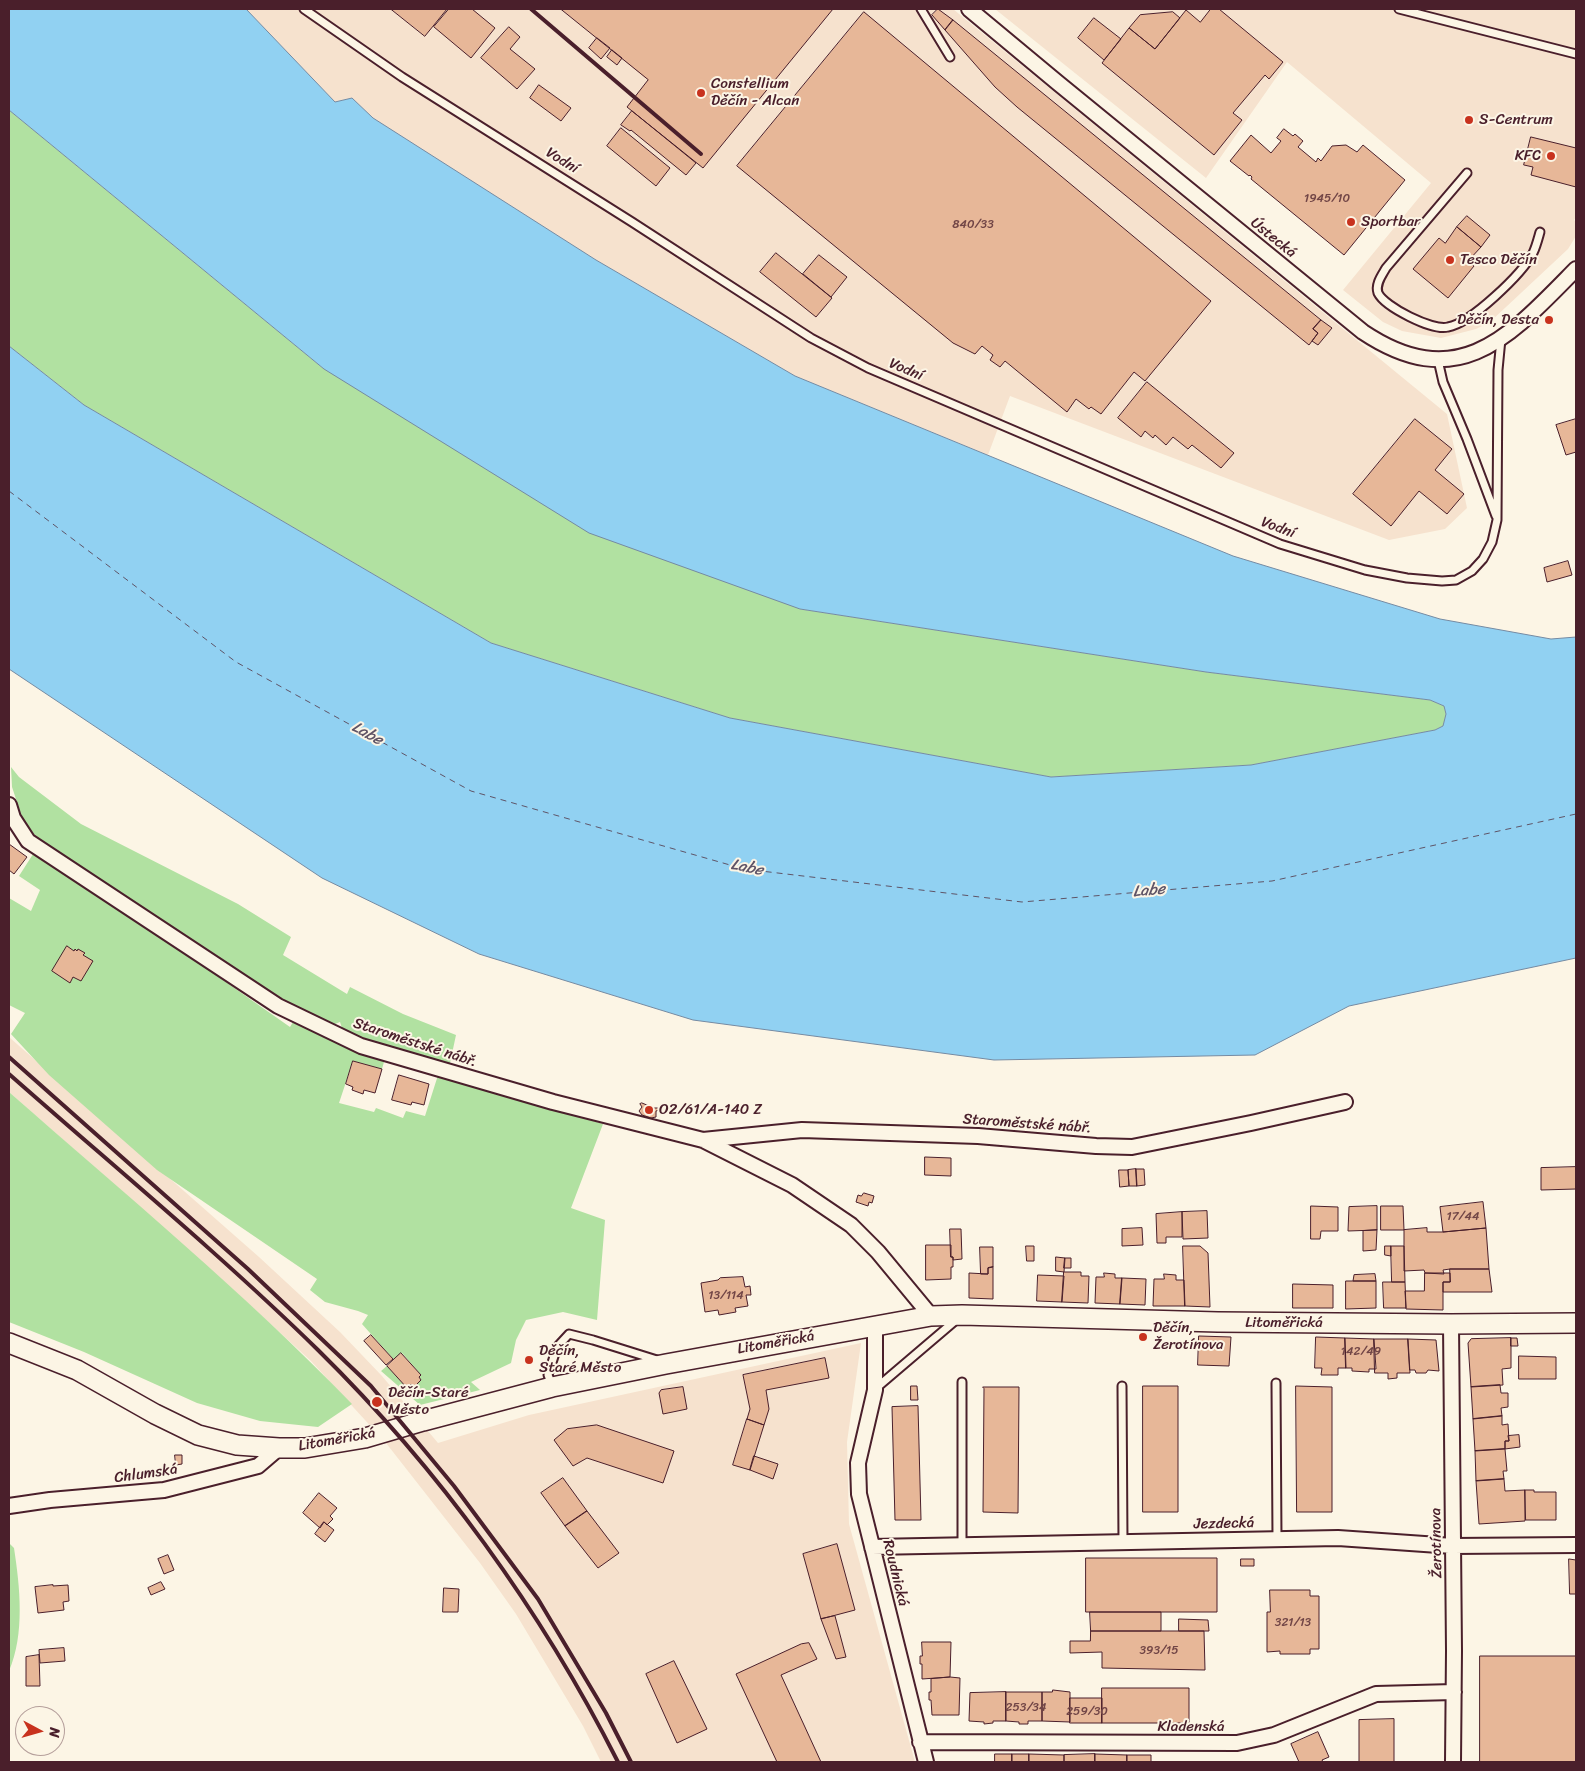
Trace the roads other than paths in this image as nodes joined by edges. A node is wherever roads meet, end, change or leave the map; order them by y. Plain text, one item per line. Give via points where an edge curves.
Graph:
1 (304, 9) edge
2 (921, 9) edge
3 (969, 9) edge
4 (1399, 9) edge
5 (1576, 54) edge
6 (950, 57) dead end
7 (1467, 173) dead end
8 (1540, 232) dead end
9 (1576, 269) edge
10 (1501, 339) junction
11 (1438, 360) junction
12 (1497, 520) junction
13 (9, 805) edge
14 (1345, 1102) dead end
15 (703, 1140) junction
16 (962, 1315) junction
17 (932, 1316) junction
18 (1576, 1322) edge
19 (1451, 1324) junction
20 (875, 1325) junction
21 (9, 1343) edge
22 (666, 1364) junction
23 (962, 1382) dead end
24 (1276, 1383) dead end
25 (1122, 1386) dead end
26 (552, 1387) junction
27 (874, 1390) junction
28 (279, 1448) junction
29 (9, 1506) edge
30 (1278, 1540) junction
31 (1123, 1543) junction
32 (1576, 1545) edge
33 (962, 1546) junction
34 (1453, 1546) junction
35 (872, 1547) junction
36 (1454, 1692) junction
37 (920, 1742) junction
38 (926, 1762) edge
39 (1453, 1762) edge

1 - 12 lane, Vodní via 402,76 811,338 868,368 1189,506 1280,544 1365,570 1442,581 1456,580 1483,559 1492,542
2 - 6 lane
3 - 11 street, Ústecká via 1363,332 1398,352
4 - 5 lane
7 - 8 lane via 1386,268 1378,288 1389,303 1404,314 1436,327 1458,324 1484,307 1514,276 1533,254
9 - 10 street, Ústecká
10 - 11 street, Ústecká via 1456,359
10 - 12 lane, Vodní
11 - 12 lane via 1443,382
13 - 15 street, Staroměstské nábř. via 13,818 28,840 286,1010 361,1046 553,1102
14 - 15 street, Staroměstské nábř. via 1132,1147 978,1136 802,1130
15 - 17 street, Staroměstské nábř. via 792,1185 851,1225
16 - 17 main road, Litoměřická
16 - 19 main road, Litoměřická
16 - 27 lane
17 - 20 main road, Litoměřická
18 - 19 main road, Litoměřická
19 - 34 street, Žerotínova
20 - 22 main road, Litoměřická
20 - 27 street, Roudnická
21 - 28 main road, Litoměřická via 77,1370 198,1435 237,1445
22 - 26 main road, Litoměřická
22 - 26 lane via 570,1334 557,1346 548,1374
23 - 33 lane
24 - 30 lane
25 - 31 lane
26 - 28 main road, Litoměřická via 366,1438 313,1447
27 - 35 street, Roudnická via 858,1463 859,1494
28 - 29 street, Chlumská via 258,1466 164,1490
30 - 31 street, Jezdecká
30 - 34 street, Jezdecká via 1338,1538
31 - 33 street, Jezdecká
32 - 34 street, Jezdecká
33 - 35 street, Jezdecká
34 - 36 street, Žerotínova
35 - 37 street, Roudnická
36 - 37 street, Kladenská via 1376,1694 1274,1736 1237,1743
36 - 39 street, Žerotínova
37 - 38 street, Roudnická

